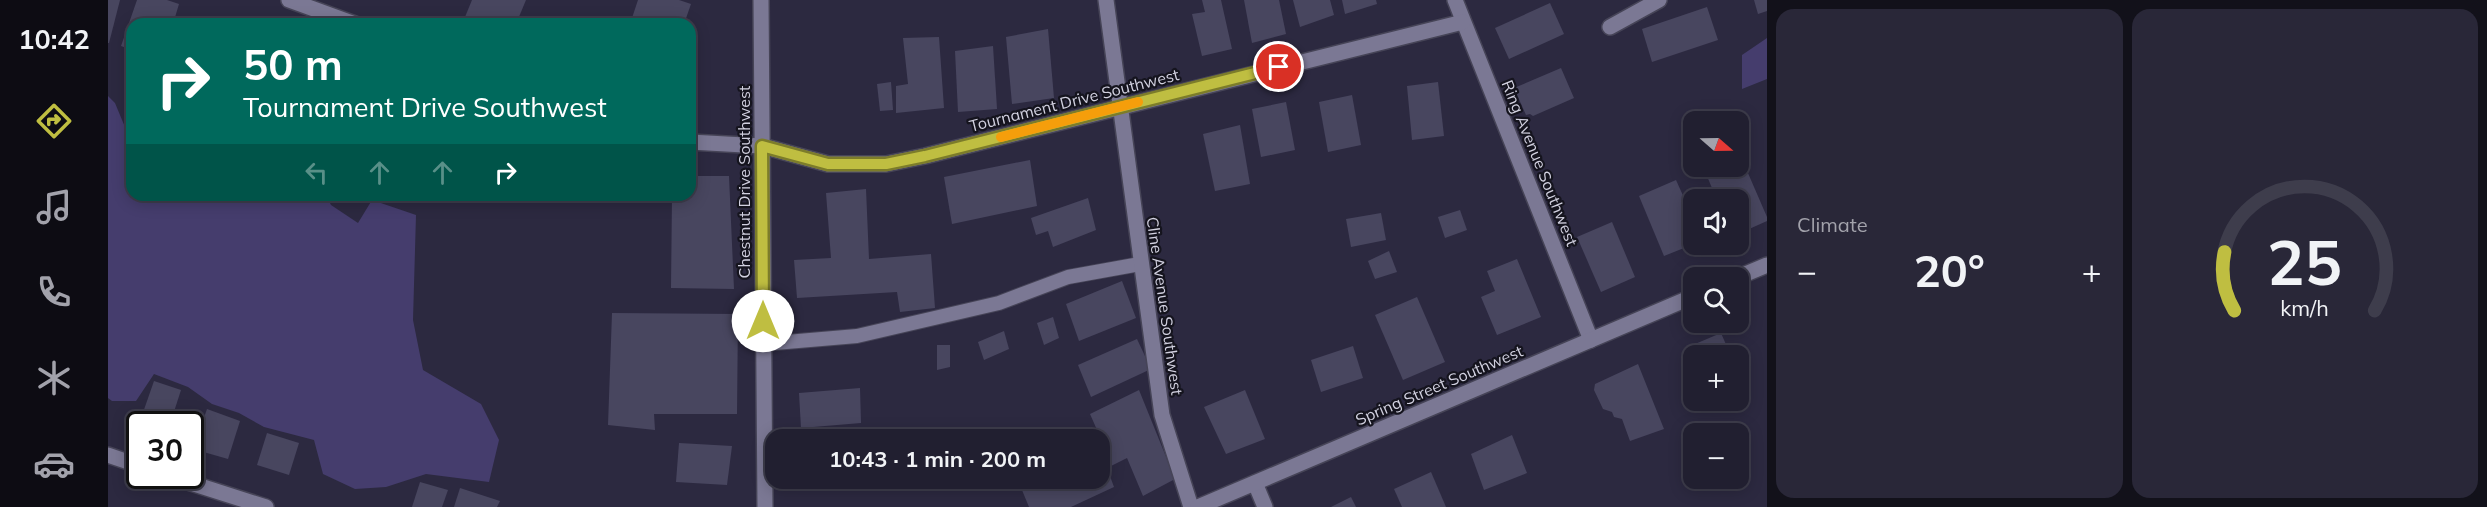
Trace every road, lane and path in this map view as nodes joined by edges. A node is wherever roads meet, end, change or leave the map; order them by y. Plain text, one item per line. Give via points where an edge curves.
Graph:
1 (288, 0) edge
2 (761, 0) edge
3 (1106, 0) edge
4 (1455, 0) edge
5 (1659, 0) edge
6 (339, 18) edge
7 (1463, 22) junction
8 (1610, 27) dead end
9 (1119, 106) junction
10 (696, 142) edge
11 (762, 146) junction
12 (1140, 264) junction
13 (1767, 264) edge
14 (1749, 272) edge
15 (1683, 301) edge
16 (1591, 340) junction
17 (763, 344) junction
18 (108, 455) edge
19 (126, 461) edge
20 (1255, 483) junction
21 (204, 487) edge
22 (266, 507) edge
23 (765, 507) edge
24 (1191, 507) edge
25 (1198, 507) edge
26 (1265, 507) edge

1 - 6 street
2 - 11 street, Chestnut Drive Southwest
3 - 9 street, Cline Avenue Southwest
4 - 7 street, Ring Avenue Southwest
5 - 8 street
7 - 9 street, Tournament Drive Southwest
7 - 16 street, Ring Avenue Southwest
9 - 11 street, Tournament Drive Southwest via 886,164 828,164
9 - 12 street, Cline Avenue Southwest
10 - 11 street, Tournament Drive Southwest
11 - 17 street, Chestnut Drive Southwest
12 - 17 lane via 1068,277 999,303 857,336
12 - 24 street, Cline Avenue Southwest via 1162,415
13 - 14 street
15 - 16 street, Spring Street Southwest
16 - 20 street, Spring Street Southwest
17 - 23 street, Chestnut Drive Southwest
18 - 19 street
20 - 25 street, Spring Street Southwest
20 - 26 street
21 - 22 street

